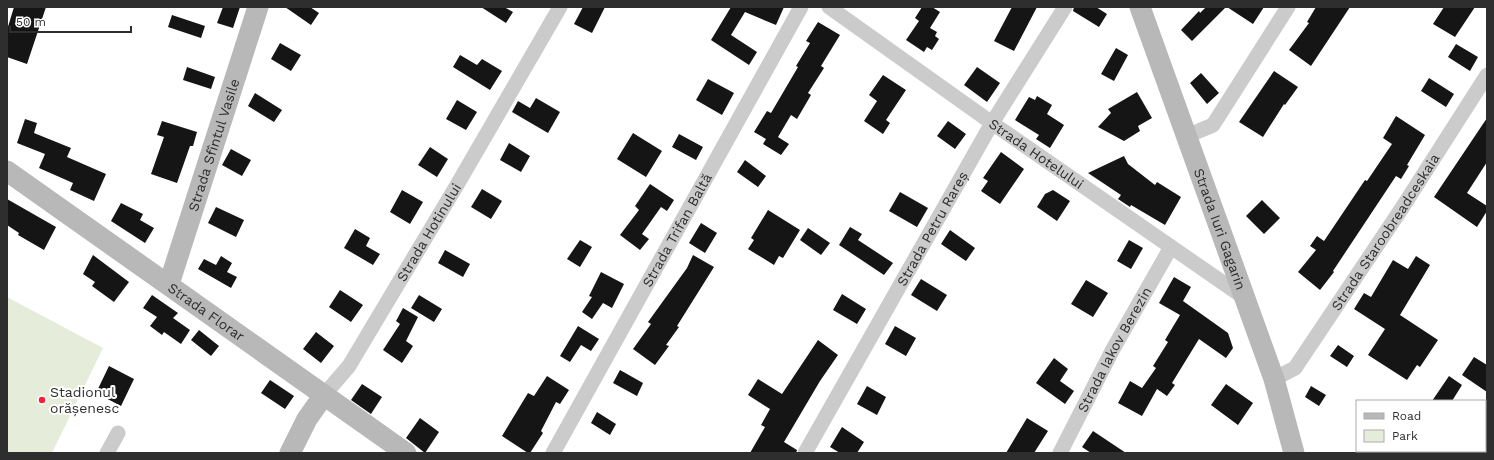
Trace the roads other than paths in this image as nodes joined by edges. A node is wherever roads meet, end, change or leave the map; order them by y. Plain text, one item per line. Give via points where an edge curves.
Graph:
1 (258, 7) edge
2 (560, 7) edge
3 (801, 7) edge
4 (829, 7) edge
5 (1065, 7) edge
6 (1140, 7) edge
7 (1288, 7) edge
8 (1487, 74) edge
9 (992, 123) junction
10 (1187, 136) junction
11 (7, 171) edge
12 (1171, 247) junction
13 (169, 284) junction
14 (1246, 298) junction
15 (1274, 379) junction
16 (324, 395) junction
17 (118, 433) dead end
18 (107, 453) edge
19 (290, 453) edge
20 (406, 453) edge
21 (553, 453) edge
22 (805, 453) edge
23 (1060, 453) edge
24 (1294, 453) edge

1 - 13 street, Strada Sfîntul Vasile
2 - 16 street, Strada Hotinului via 349,366
3 - 21 street, Strada Trifan Baltă
4 - 9 street, Strada Hotelului
5 - 9 street, Strada Petru Rareș
6 - 10 street, Strada Iuri Gagarin
7 - 10 street via 1213,125
8 - 15 street, Strada Staroobreadceskaia via 1296,368
9 - 12 street, Strada Hotelului
9 - 22 street, Strada Petru Rareș
10 - 14 street, Strada Iuri Gagarin
11 - 13 street, Strada Florar
12 - 14 street, Strada Hotelului
12 - 23 street, Strada Iakov Berezin via 1113,349
13 - 16 street, Strada Florar
14 - 15 street, Strada Iuri Gagarin
15 - 24 street, Strada Iuri Gagarin
16 - 19 street, Strada Hotinului via 307,419
16 - 20 street, Strada Florar
17 - 18 street

